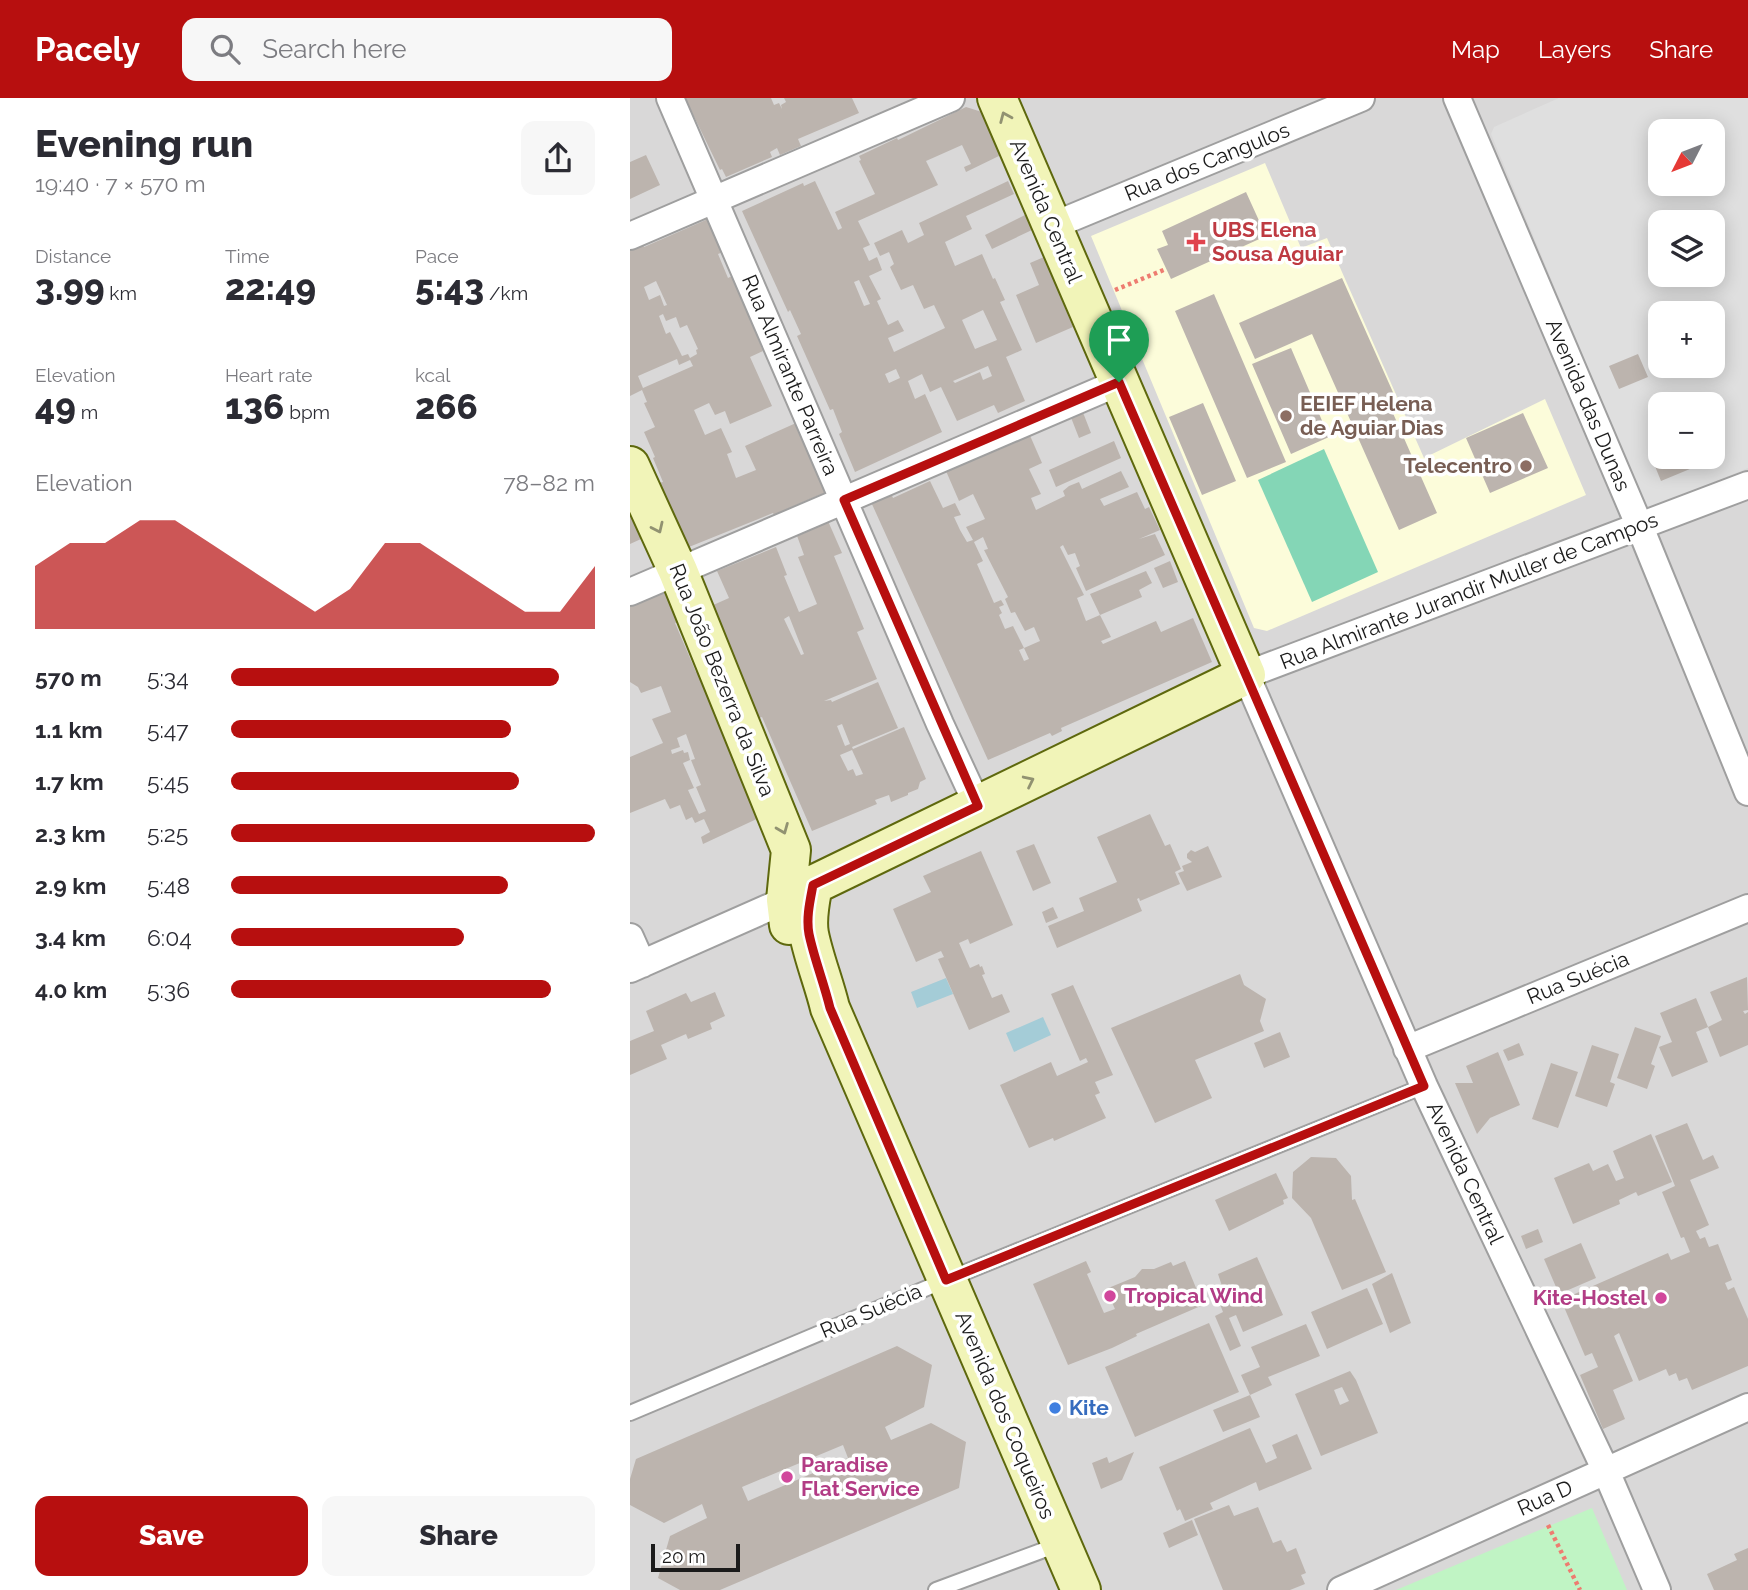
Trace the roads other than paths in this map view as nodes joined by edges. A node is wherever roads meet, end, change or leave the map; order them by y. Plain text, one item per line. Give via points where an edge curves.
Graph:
1 (670, 98) edge
2 (951, 98) edge
3 (997, 98) edge
4 (1361, 98) edge
5 (1457, 98) edge
6 (713, 200) junction
7 (1052, 226) junction
8 (630, 236) edge
9 (1119, 382) junction
10 (630, 466) edge
11 (1748, 485) edge
12 (844, 500) junction
13 (1640, 527) junction
14 (678, 571) junction
15 (630, 592) edge
16 (1247, 675) junction
17 (1748, 792) edge
18 (978, 806) junction
19 (800, 892) junction
20 (1748, 908) edge
21 (630, 937) edge
22 (636, 967) edge
23 (830, 1008) joint
24 (1407, 1048) junction
25 (1424, 1086) junction
26 (946, 1280) junction
27 (1748, 1407) edge
28 (630, 1413) edge
29 (1606, 1471) junction
30 (1061, 1544) junction
31 (936, 1590) edge
32 (1081, 1590) edge
33 (1341, 1590) edge
34 (1657, 1590) edge

1 - 6 street, Rua Almirante Parreira
2 - 6 street
7 -> 3 main road, Avenida Central
4 - 7 street, Rua dos Cangulos
5 - 13 street, Avenida das Dunas
6 - 8 street
6 - 12 street, Rua Almirante Parreira
7 - 9 main road, Avenida Central
9 - 12 street
9 - 16 main road, Avenida Central
10 -> 14 main road, Rua João Bezerra da Silva
11 - 13 street, Rua Almirante Jurandir Muller de Campos
12 - 14 street
12 - 18 street, Rua Almirante Parreira
13 - 16 street, Rua Almirante Jurandir Muller de Campos
13 - 17 street, Avenida das Dunas
14 - 15 street
14 -> 19 main road, Rua João Bezerra da Silva via 792,850
18 -> 16 main road, Rua Almirante Jurandir Muller de Campos
16 - 24 street, Avenida Central
18 - 19 main road, Rua Almirante Jurandir Muller de Campos
19 - 22 street, Rua Almirante Jurandir Muller de Campos
19 - 23 main road, Rua João Bezerra da Silva via 808,907 808,933
20 - 24 street, Rua Suécia
21 - 22 street
23 - 26 main road, Avenida dos Coqueiros
24 - 25 street, Avenida Central
25 - 26 lane, Rua Suécia
25 - 29 street, Avenida Central
26 - 28 lane, Rua Suécia
26 - 30 main road, Avenida dos Coqueiros
27 - 29 street, Rua D
29 - 33 street, Rua D
29 - 34 street, Avenida Central
30 - 31 lane
30 - 32 main road, Avenida dos Coqueiros

